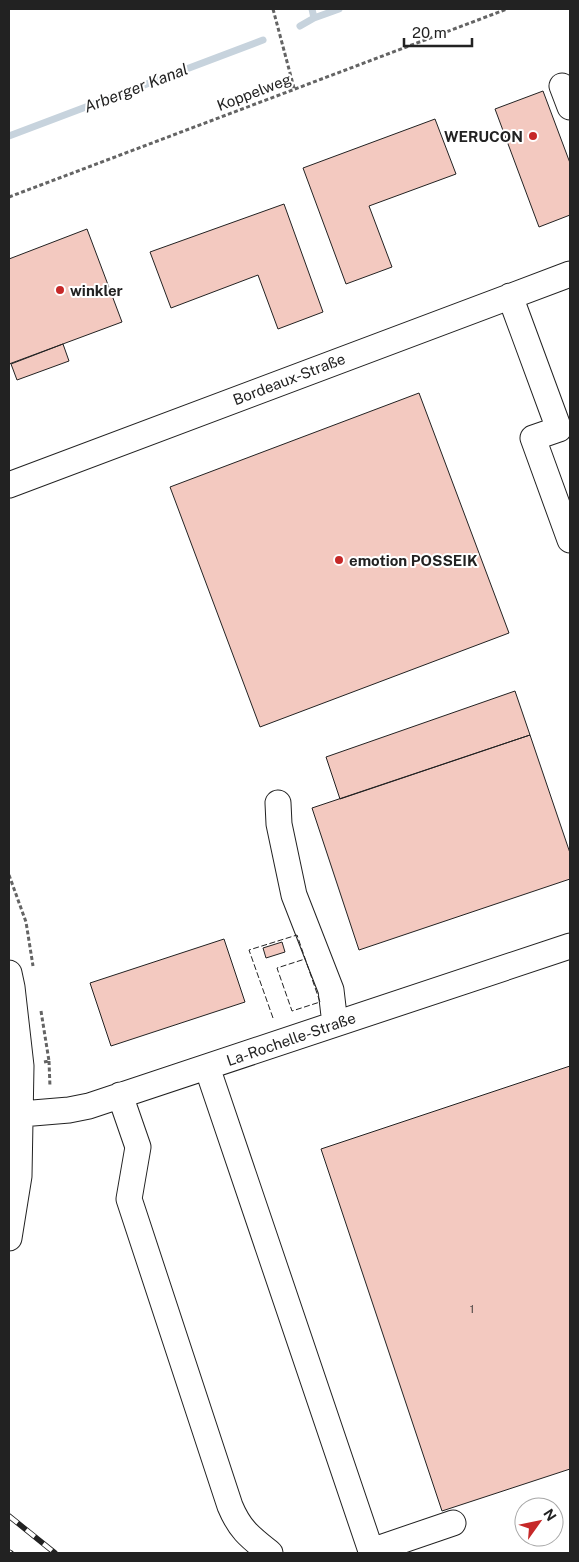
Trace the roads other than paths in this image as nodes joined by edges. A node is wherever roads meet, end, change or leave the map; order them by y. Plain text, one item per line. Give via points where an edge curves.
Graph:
1 (570, 274) edge
2 (510, 296) junction
3 (9, 485) edge
4 (570, 540) edge
5 (278, 803) dead end
6 (570, 946) edge
7 (9, 974) edge
8 (335, 1024) junction
9 (208, 1067) junction
10 (120, 1095) junction
11 (14, 1115) edge
12 (9, 1238) edge
13 (453, 1523) dead end
14 (270, 1553) edge

1 - 2 street, Bordeaux-Straße
2 - 3 street, Bordeaux-Straße
2 - 4 street via 559,429 533,438
5 - 8 street via 279,824 294,895 331,990
6 - 8 street, La-Rochelle-Straße
7 - 11 street via 21,1066
8 - 9 street, La-Rochelle-Straße
9 - 10 street, La-Rochelle-Straße
9 - 13 street via 371,1550
10 - 11 street, La-Rochelle-Straße via 69,1110
10 - 14 street via 138,1147 129,1199 230,1506 244,1532
11 - 12 street via 19,1176

